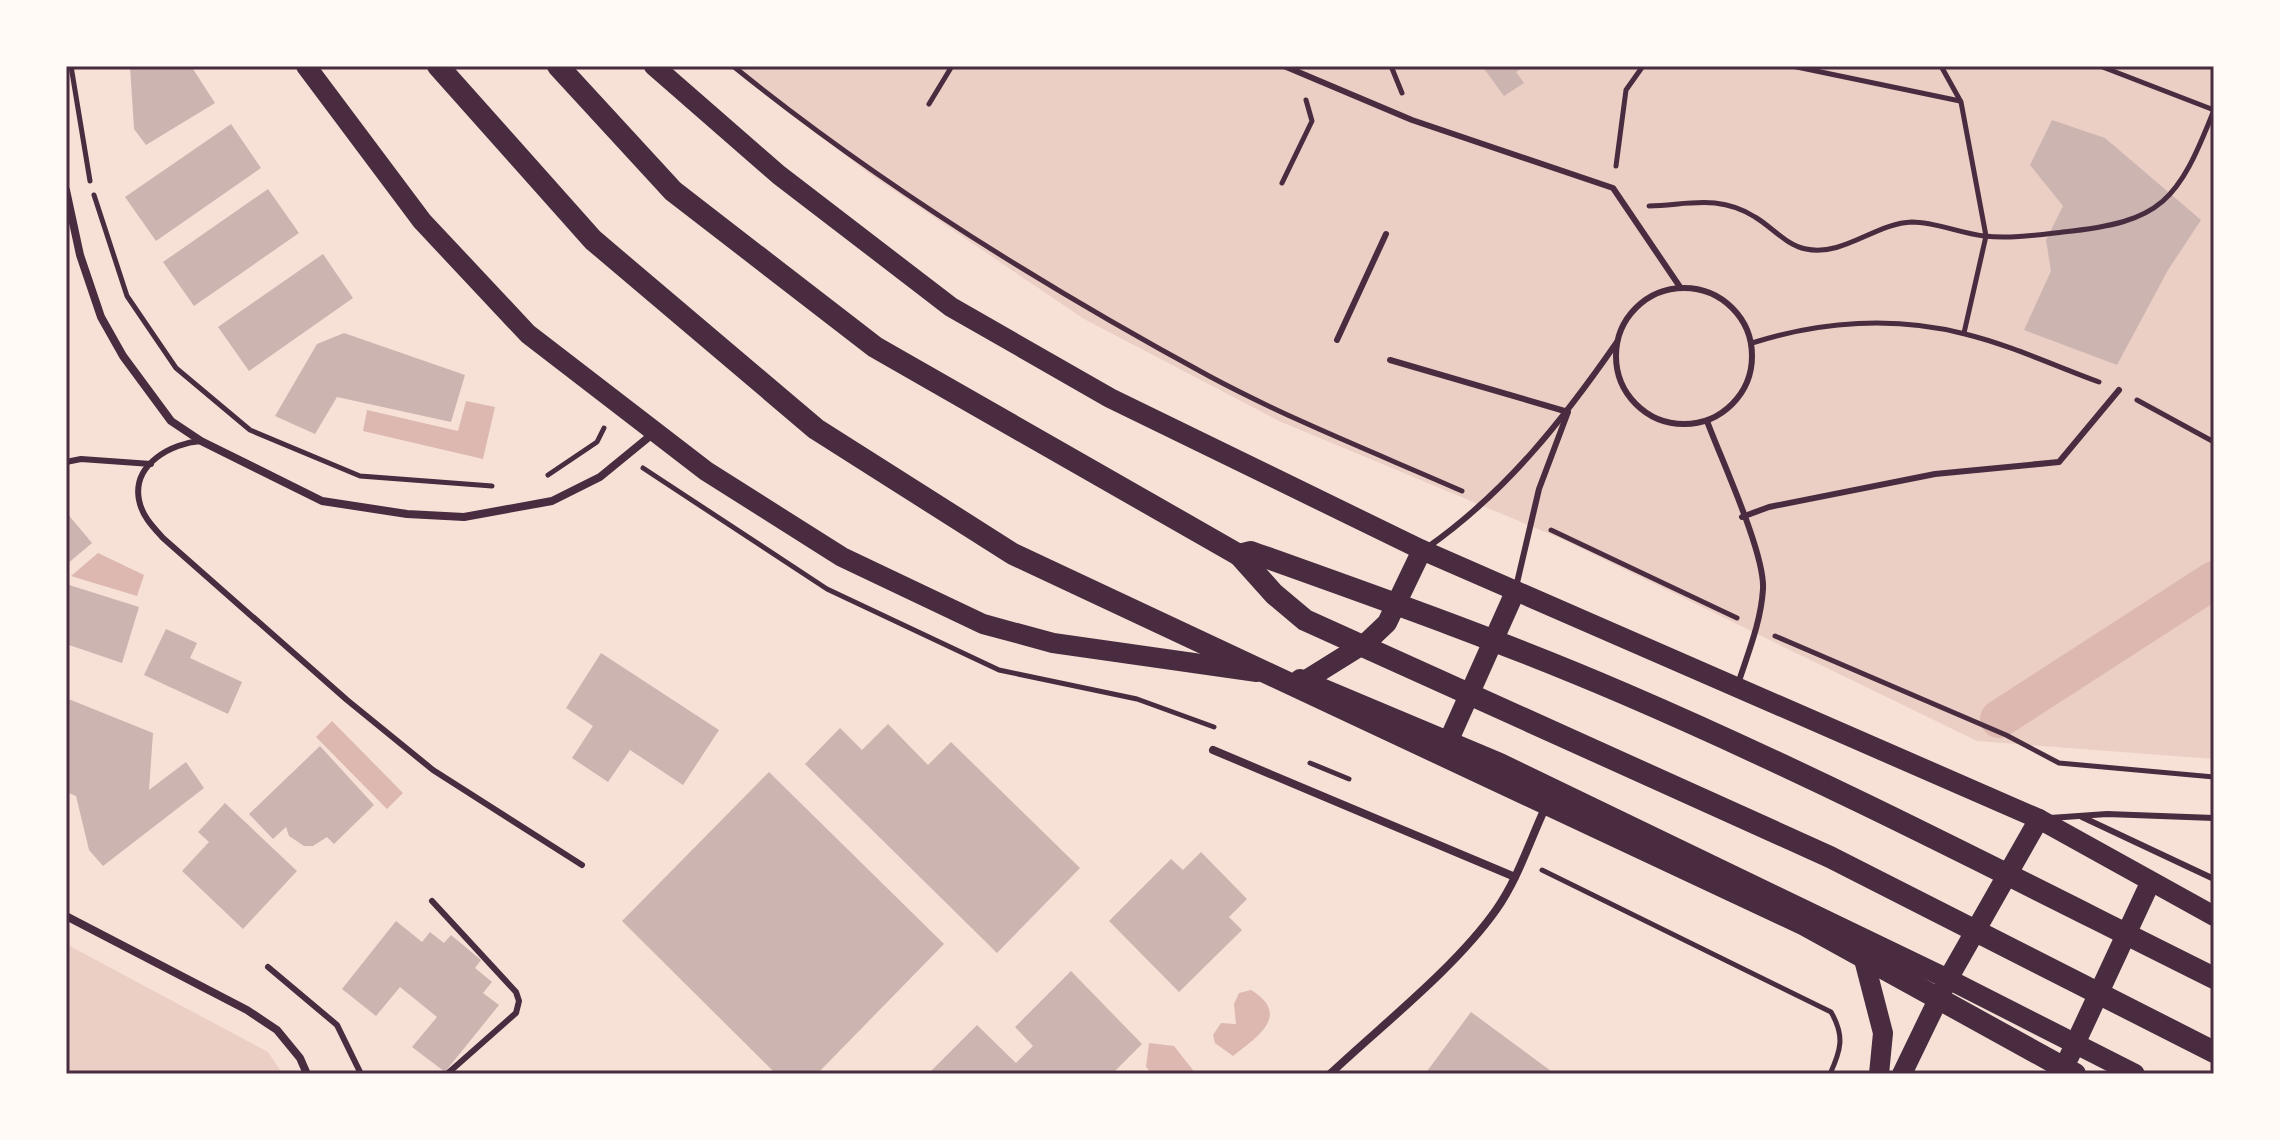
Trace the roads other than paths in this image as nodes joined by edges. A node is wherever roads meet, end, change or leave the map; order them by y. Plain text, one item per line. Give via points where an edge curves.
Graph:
1 (306, 66) edge
2 (438, 66) edge
3 (558, 66) edge
4 (654, 66) edge
5 (1284, 66) edge
6 (66, 194) edge
7 (1386, 234) dead end
8 (1680, 287) junction
9 (1337, 340) dead end
10 (1617, 342) junction
11 (1390, 360) dead end
12 (2119, 390) road end
13 (1568, 412) junction
14 (1707, 421) junction
15 (655, 432) junction
16 (201, 441) junction
17 (66, 462) edge
18 (151, 464) junction
19 (1742, 517) junction
20 (1422, 550) junction
21 (1239, 555) junction
22 (1515, 592) junction
23 (1306, 680) junction
24 (1737, 686) junction
25 (1448, 742) junction
26 (1213, 750) dead end
27 (1553, 790) junction
28 (2079, 816) junction
29 (2214, 818) edge
30 (2039, 819) junction
31 (582, 865) dead end
32 (1515, 877) junction
33 (2214, 879) edge
34 (2150, 883) junction
35 (432, 901) dead end
36 (66, 916) edge
37 (2214, 916) edge
38 (1858, 936) junction
39 (268, 967) dead end
40 (2214, 978) edge
41 (1948, 979) junction
42 (2075, 1044) junction
43 (2214, 1052) edge
44 (307, 1074) edge
45 (361, 1074) edge
46 (447, 1074) edge
47 (1330, 1074) edge
48 (1879, 1074) edge
49 (1902, 1074) edge
50 (2062, 1074) edge
51 (2075, 1074) edge
52 (2135, 1074) edge

1 - 15 main road via 422,221 528,334
2 - 51 highway via 593,240 682,316 816,429 1013,554 1805,925
3 - 21 highway via 673,191 875,347
4 - 20 main road via 779,175 951,307 1110,398
5 - 8 lane via 1412,120 1613,188
6 - 16 street via 101,317 171,421
7 - 9 lane
8 - 10 lane via 1637,306
8 - 14 lane via 1704,290 1728,303 1743,320 1752,343 1745,389 1730,408
10 - 13 lane
10 - 14 lane via 1617,366 1639,408 1683,425
11 - 13 lane
12 - 19 lane via 2059,462 1935,474
13 - 20 lane via 1511,478
13 - 22 lane via 1539,489
14 - 19 lane
15 - 16 street via 600,477 552,501 464,517 322,501
15 - 23 main road via 706,471 842,557 983,624 1053,643
16 - 18 lane via 170,446
17 - 18 lane
18 - 31 lane via 139,501 163,538 433,770
19 - 24 lane via 1763,587 1757,628
20 - 22 main road
20 - 23 main road via 1387,623 1367,642
21 - 40 highway via 1251,552 1426,614 1624,694 1857,799
21 - 43 highway via 1305,620 1830,857
22 - 24 main road
22 - 25 main road
23 - 25 main road
24 - 30 main road
25 - 27 main road
26 - 32 street
27 - 32 street
27 - 38 main road
28 - 29 lane
28 - 30 lane
28 - 33 lane
30 - 34 main road
30 - 41 main road
32 - 47 street via 1469,943
34 - 37 main road
34 - 42 main road
35 - 46 lane via 519,1001 516,1013
36 - 44 street via 267,1023 300,1058
38 - 41 main road
38 - 48 main road via 1883,1033
39 - 45 lane via 337,1025
41 - 42 main road
41 - 49 main road
42 - 50 main road
42 - 52 main road

